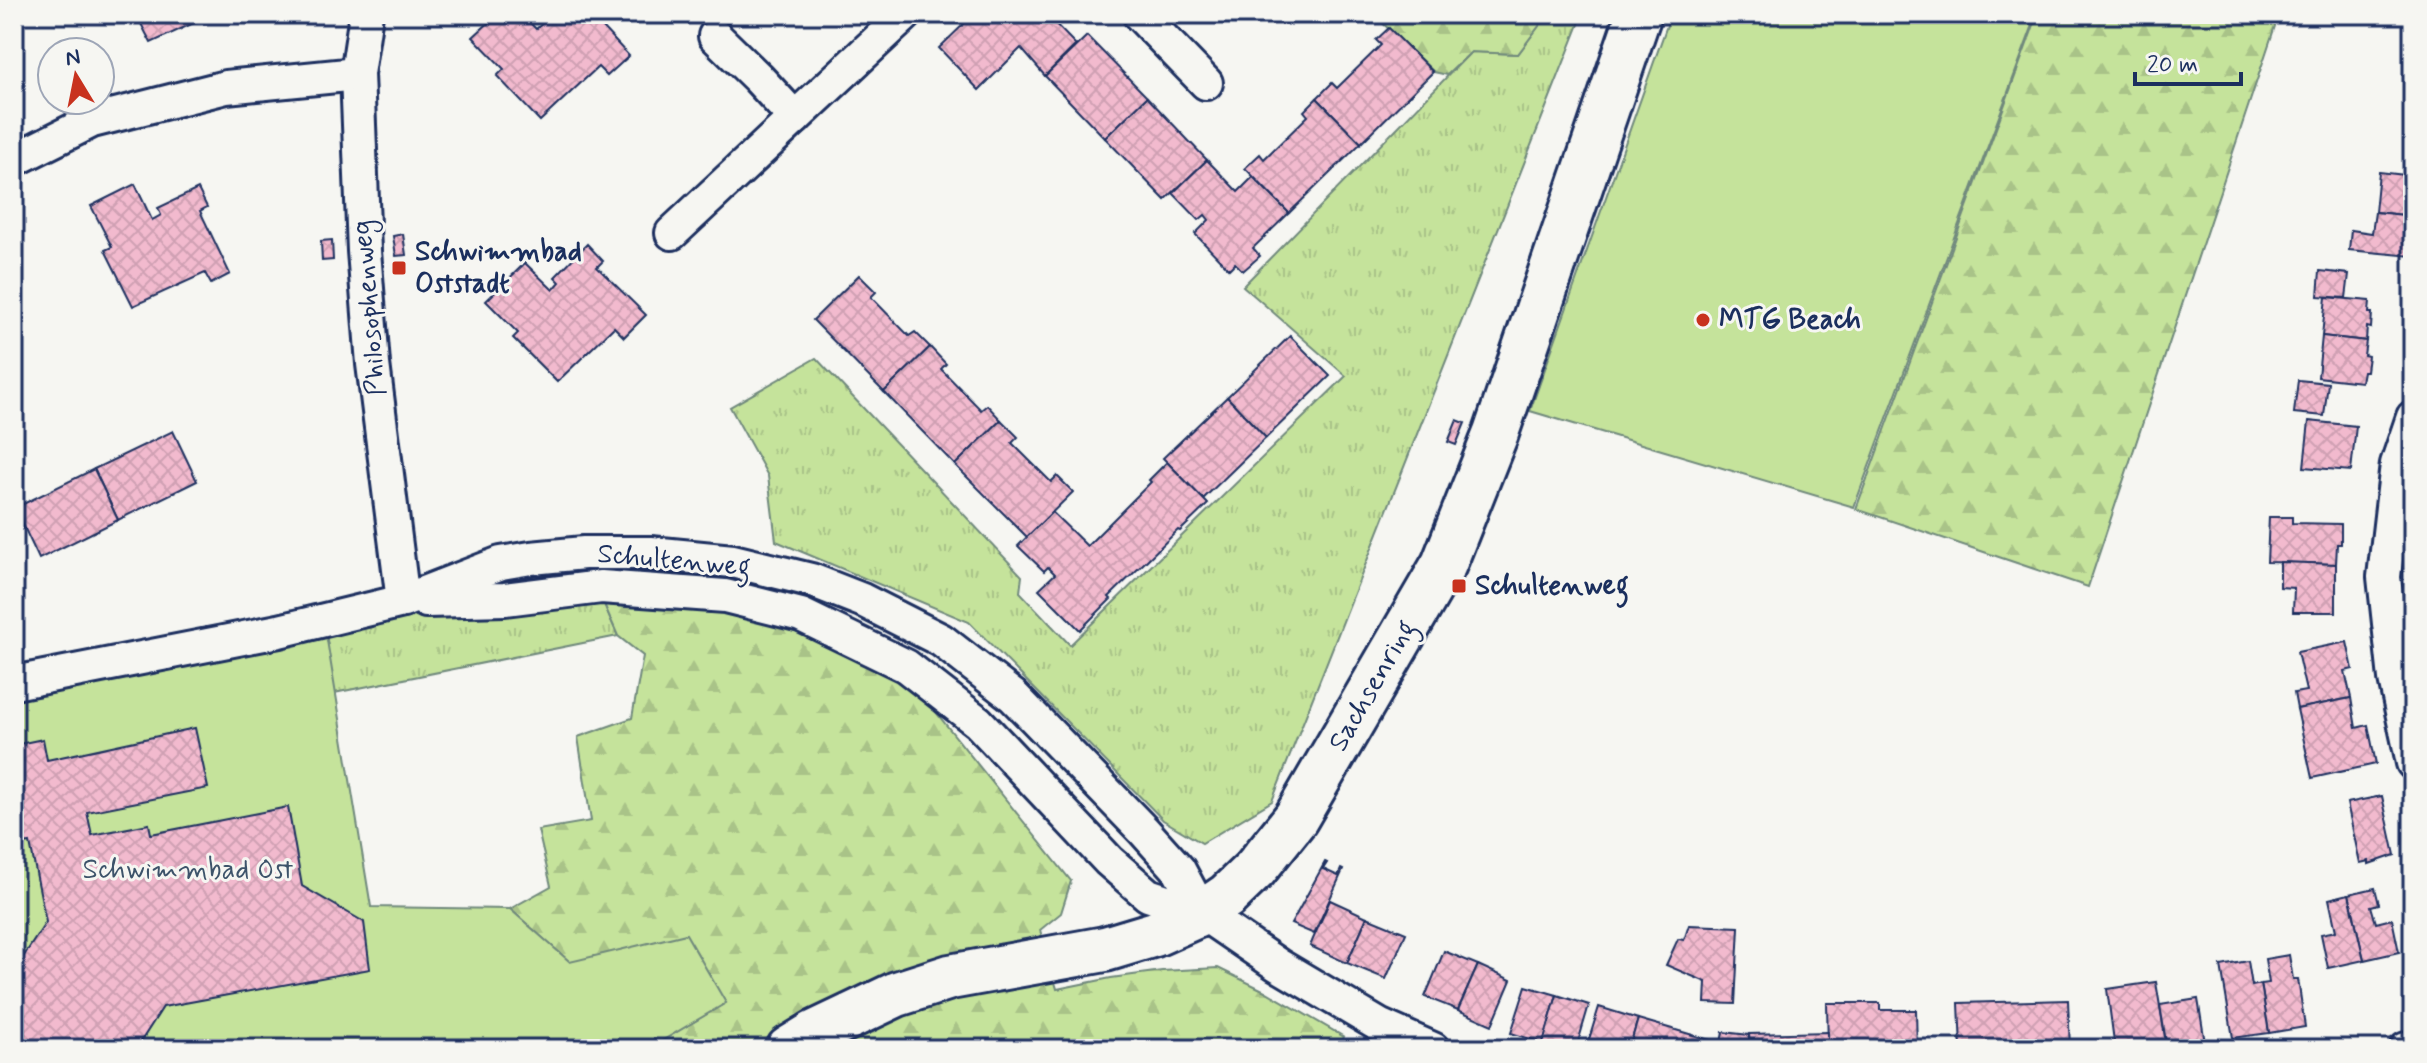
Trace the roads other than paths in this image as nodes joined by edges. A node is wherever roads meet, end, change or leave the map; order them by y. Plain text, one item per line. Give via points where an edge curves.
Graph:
1 (366, 14) edge
2 (906, 14) edge
3 (1139, 14) edge
4 (1639, 14) edge
5 (715, 36) dead end
6 (357, 74) junction
7 (1206, 83) dead end
8 (795, 118) junction
9 (14, 160) edge
10 (672, 233) dead end
11 (2413, 417) edge
12 (403, 601) junction
13 (14, 683) edge
14 (2413, 763) edge
15 (1202, 913) junction
16 (2413, 1048) edge
17 (789, 1049) edge
18 (1433, 1049) edge
19 (2406, 1049) edge

1 - 6 street, Philosophenweg
2 - 8 street
3 - 7 street
4 - 15 street, Sachsenring via 1496,433 1444,564 1296,818 1255,869
5 - 8 street
6 - 9 street via 226,87 92,121
6 - 12 street, Philosophenweg via 373,364
8 - 10 street
11 - 14 street via 2397,464 2384,577 2395,679
12 - 13 street, Schultenweg
12 - 15 street, Schultenweg via 505,599 601,587 725,596 801,615 906,666 978,722 1148,895
12 - 15 street, Schultenweg via 501,563 584,553 733,561 811,580 941,640 1013,696 1179,870
15 - 17 street, Sachsenring via 1105,949 950,977 897,994
15 - 18 street, Schultenweg via 1366,1018
16 - 19 street

